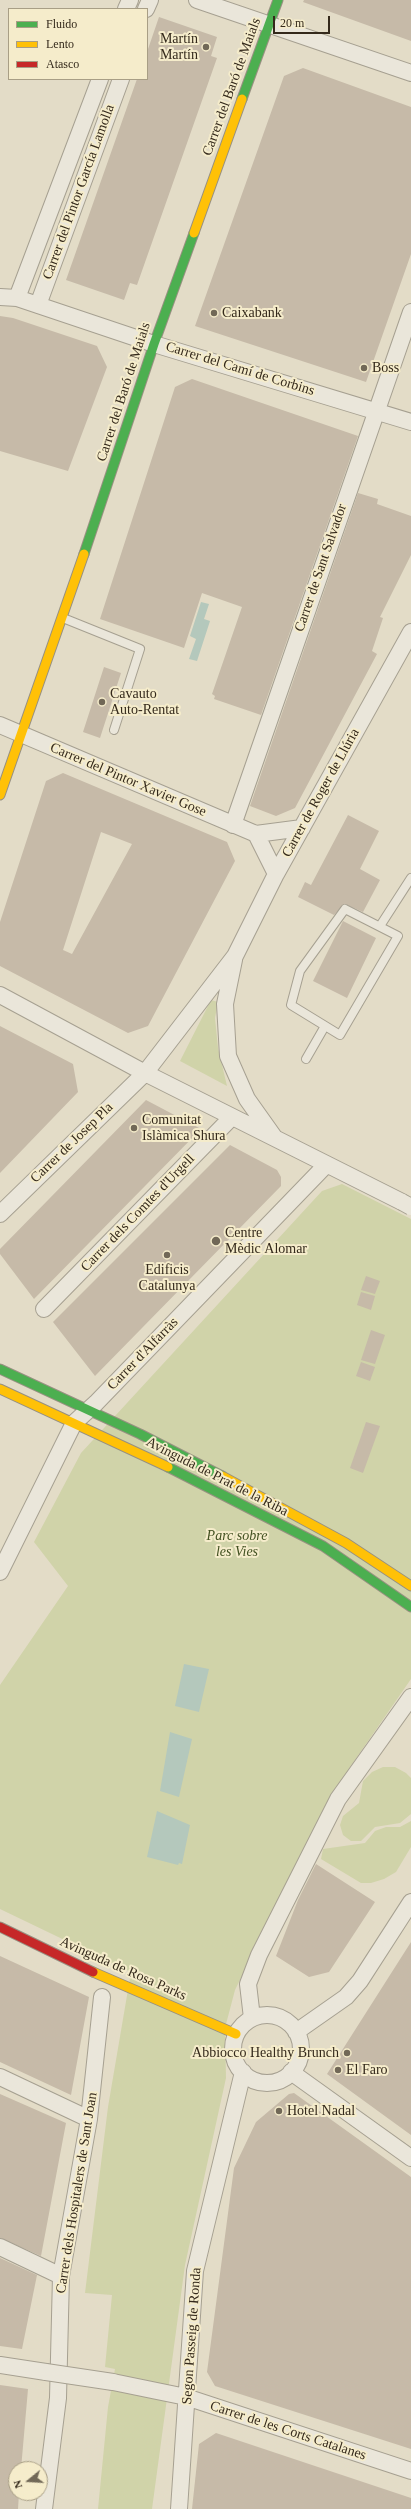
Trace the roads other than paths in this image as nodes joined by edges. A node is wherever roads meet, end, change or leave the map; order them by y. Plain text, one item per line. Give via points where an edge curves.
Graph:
1 (197, 0) edge
2 (278, 0) edge
3 (269, 26) junction
4 (411, 73) edge
5 (100, 80) edge
6 (121, 80) edge
7 (0, 297) edge
8 (17, 298) junction
9 (38, 306) junction
10 (411, 312) edge
11 (154, 344) junction
12 (376, 410) junction
13 (411, 422) edge
14 (62, 618) junction
15 (411, 632) edge
16 (0, 725) edge
17 (114, 730) dead end
18 (21, 734) junction
19 (0, 795) edge
20 (233, 825) junction
21 (302, 828) junction
22 (256, 834) junction
23 (276, 874) junction
24 (411, 878) edge
25 (380, 926) junction
26 (235, 956) junction
27 (0, 995) edge
28 (325, 1026) junction
29 (306, 1059) dead end
30 (145, 1073) junction
31 (232, 1116) junction
32 (275, 1138) junction
33 (326, 1165) junction
34 (406, 1204) edge
35 (0, 1214) edge
36 (44, 1308) dead end
37 (0, 1369) edge
38 (0, 1389) edge
39 (88, 1410) junction
40 (74, 1423) junction
41 (0, 1572) edge
42 (411, 1586) edge
43 (411, 1607) edge
44 (411, 1697) edge
45 (411, 1902) edge
46 (0, 1927) edge
47 (102, 1997) dead end
48 (252, 2018) junction
49 (296, 2032) junction
50 (236, 2034) junction
51 (243, 2072) junction
52 (292, 2072) junction
53 (0, 2077) edge
54 (89, 2118) junction
55 (411, 2158) edge
56 (0, 2247) edge
57 (61, 2276) junction
58 (0, 2365) edge
59 (186, 2397) junction
60 (411, 2471) edge
61 (44, 2509) edge
62 (179, 2509) edge

1 - 3 street
2 - 3 main road, Carrer del Baró de Maials
3 - 4 street
3 - 11 main road, Carrer del Baró de Maials
5 - 8 street, Carrer del Pintor García Lamolla
6 - 9 street, Carrer del Pintor García Lamolla
7 - 8 street, Carrer del Camí de Corbins
8 - 9 street, Carrer del Camí de Corbins
9 - 11 street, Carrer del Camí de Corbins
10 - 12 street, Carrer de Sant Salvador
11 - 12 street, Carrer del Camí de Corbins
11 - 14 main road, Carrer del Baró de Maials
12 - 13 street, Carrer del Camí de Corbins
12 - 20 street, Carrer de Sant Salvador
14 - 17 lane via 140,650
14 - 18 main road, Carrer del Baró de Maials
15 - 21 street, Carrer de Roger de Llúria
16 - 18 street, Carrer del Pintor Xavier Gose
18 - 19 main road, Carrer del Baró de Maials
18 - 20 street, Carrer del Pintor Xavier Gose
20 - 22 street, Carrer del Pintor Xavier Gose
21 - 22 street, Carrer del Pintor Xavier Gose
21 - 23 street, Carrer de Roger de Llúria
22 - 23 street
23 - 26 street, Carrer de Roger de Llúria
24 - 25 lane
25 - 28 lane via 398,936 340,1035
25 - 28 lane via 345,909 300,972 291,1005
26 - 30 street, Carrer de Roger de Llúria
26 - 32 street, Carrer de Roger de Llúria via 225,1004 228,1056 247,1099
27 - 30 street
28 - 29 lane
30 - 31 street
30 - 35 street, Carrer de Josep Pla
31 - 32 street
31 - 36 street, Carrer dels Comtes d'Urgell
32 - 33 street
33 - 34 street
33 - 39 street, Carrer d'Alfarràs
37 - 39 main road, Avinguda de Prat de la Riba
38 - 40 main road, Avinguda de Prat de la Riba
39 - 40 street, Carrer d'Alfarràs
39 - 42 main road, Avinguda de Prat de la Riba via 140,1434 311,1523
40 - 41 street, Carrer d'Alfarràs
40 - 43 main road, Avinguda de Prat de la Riba via 190,1477 323,1546
44 - 48 street via 338,1799 258,1955 248,1984
45 - 49 street via 360,1981 346,1997
46 - 50 main road, Avinguda de Rosa Parks via 111,1980
47 - 54 street, Carrer dels Hospitalers de Sant Joan
48 - 49 street via 273,2015 284,2019
48 - 50 street
49 - 52 street via 301,2045 300,2055
50 - 51 street via 234,2054
51 - 52 street via 252,2079 267,2082 283,2078
51 - 59 street, Segon Passeig de Ronda via 195,2271
52 - 55 street
53 - 54 street
54 - 57 street, Carrer dels Hospitalers de Sant Joan
56 - 57 street
57 - 61 street, Carrer dels Hospitalers de Sant Joan via 58,2398
58 - 59 street, Carrer de les Corts Catalanes, bridge via 112,2382
59 - 60 street, Carrer de les Corts Catalanes
59 - 62 street, Segon Passeig de Ronda

